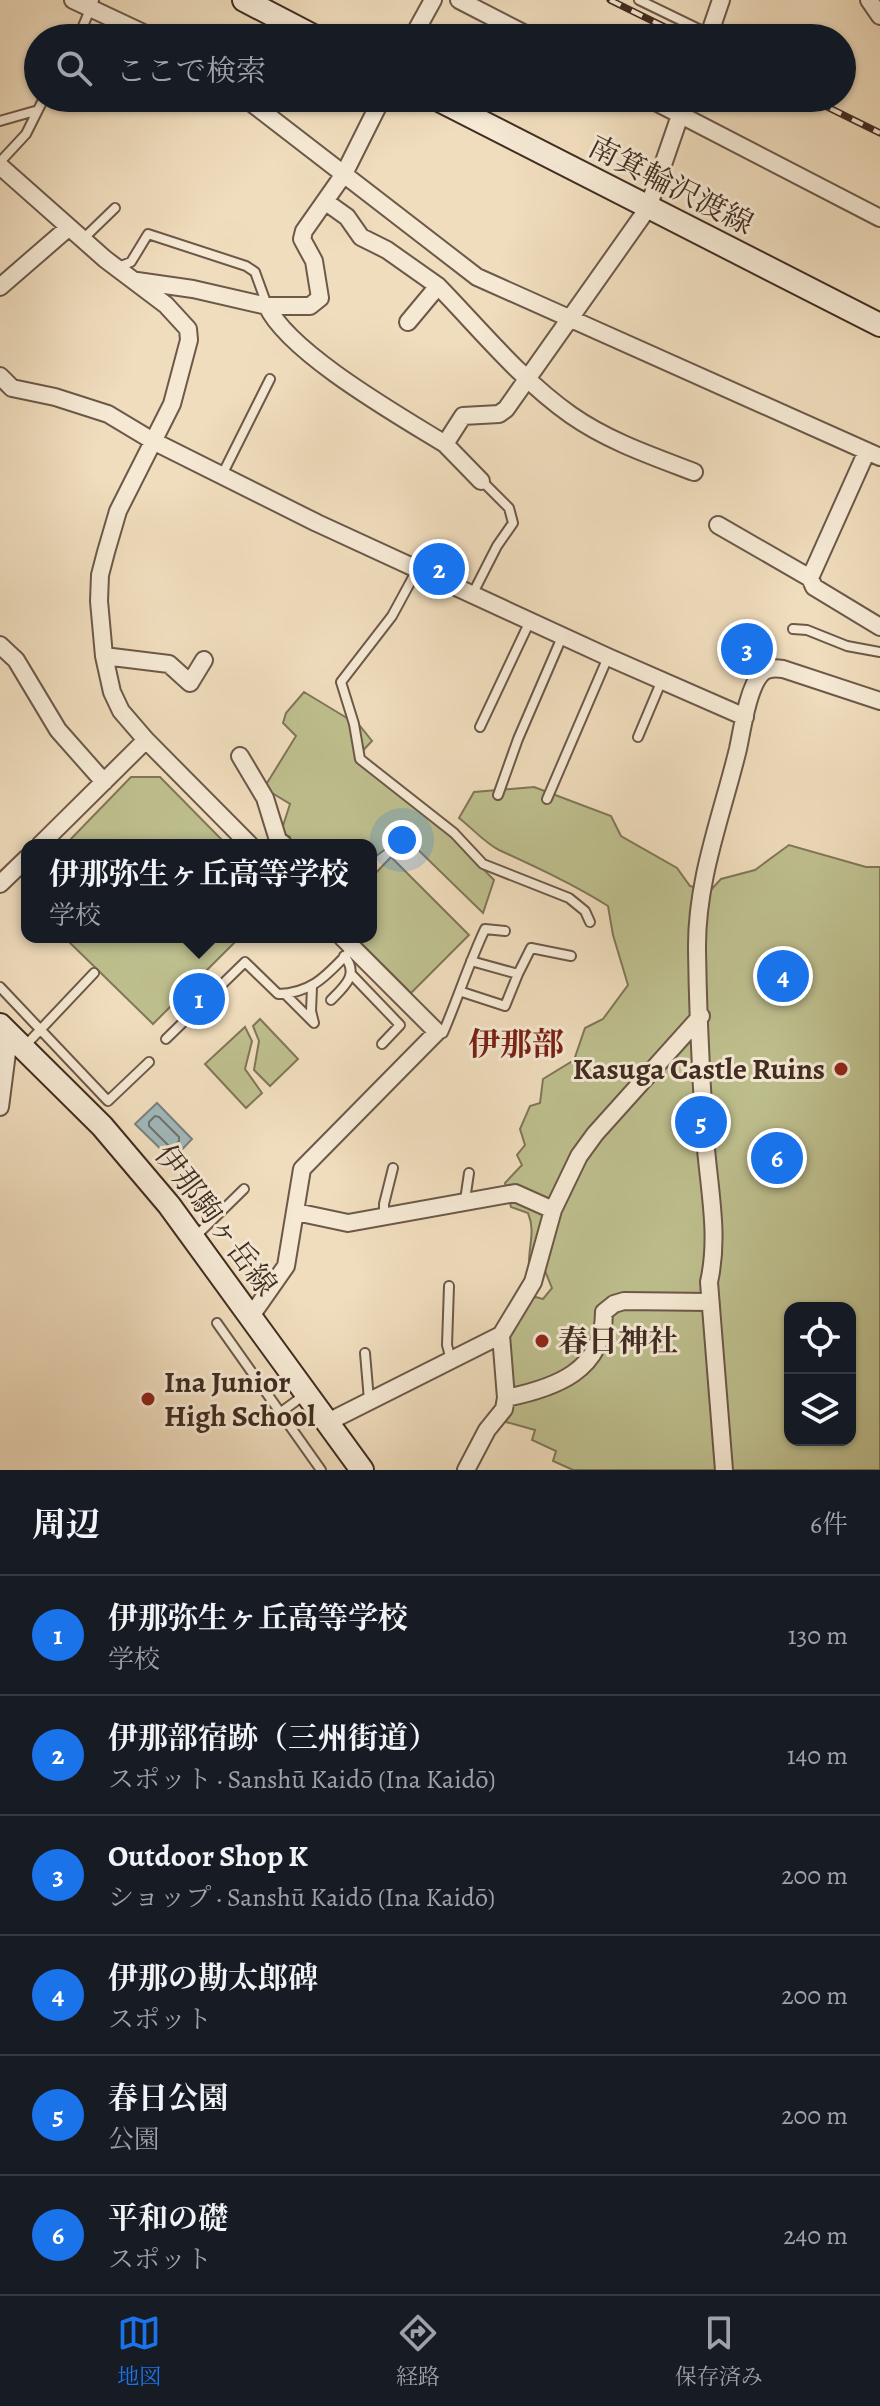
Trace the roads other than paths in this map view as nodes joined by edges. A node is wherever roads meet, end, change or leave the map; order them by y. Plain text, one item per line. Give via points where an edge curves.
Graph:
1 (73, 0) edge
2 (244, 0) edge
3 (433, 0) edge
4 (459, 0) edge
5 (639, 0) edge
6 (721, 0) edge
7 (869, 0) edge
8 (92, 4) edge
9 (880, 16) edge
10 (84, 24) edge
11 (128, 24) edge
12 (290, 24) edge
13 (420, 24) edge
14 (506, 24) edge
15 (686, 24) edge
16 (713, 24) edge
17 (32, 112) edge
18 (35, 112) edge
19 (263, 112) edge
20 (375, 112) edge
21 (462, 112) edge
22 (681, 112) edge
23 (694, 112) edge
24 (0, 121) edge
25 (0, 164) edge
26 (344, 174) junction
27 (326, 202) junction
28 (115, 208) dead end
29 (648, 208) junction
30 (880, 218) edge
31 (68, 228) junction
32 (83, 240) junction
33 (118, 267) junction
34 (136, 281) junction
35 (438, 286) junction
36 (0, 287) edge
37 (267, 306) junction
38 (569, 319) junction
39 (408, 322) dead end
40 (880, 325) edge
41 (528, 378) junction
42 (270, 379) dead end
43 (4, 385) edge
44 (153, 441) junction
45 (445, 444) junction
46 (873, 454) edge
47 (694, 472) dead end
48 (222, 475) junction
49 (481, 481) joint
50 (718, 525) dead end
51 (418, 568) junction
52 (810, 578) junction
53 (473, 593) junction
54 (530, 621) junction
55 (880, 627) edge
56 (793, 629) dead end
57 (562, 636) junction
58 (0, 645) edge
59 (880, 652) edge
60 (104, 656) junction
61 (608, 657) junction
62 (204, 660) dead end
63 (662, 680) junction
64 (880, 701) edge
65 (745, 717) junction
66 (480, 727) dead end
67 (638, 737) dead end
68 (146, 740) junction
69 (240, 756) dead end
70 (104, 782) junction
71 (498, 795) dead end
72 (547, 799) dead end
73 (46, 839) edge
74 (244, 839) edge
75 (278, 839) edge
76 (21, 864) edge
77 (0, 884) edge
78 (590, 922) dead end
79 (505, 931) dead end
80 (346, 947) edge
81 (571, 956) dead end
82 (471, 961) junction
83 (94, 973) dead end
84 (518, 974) junction
85 (352, 975) junction
86 (0, 987) edge
87 (312, 987) junction
88 (462, 992) junction
89 (285, 994) junction
90 (331, 1000) dead end
91 (701, 1016) junction
92 (40, 1029) junction
93 (440, 1032) junction
94 (10, 1035) edge
95 (166, 1039) dead end
96 (382, 1044) dead end
97 (149, 1062) dead end
98 (0, 1107) edge
99 (393, 1168) dead end
100 (469, 1173) dead end
101 (244, 1189) dead end
102 (465, 1200) junction
103 (553, 1210) junction
104 (296, 1212) junction
105 (384, 1216) junction
106 (194, 1237) junction
107 (449, 1286) dead end
108 (710, 1302) junction
109 (251, 1316) junction
110 (217, 1323) dead end
111 (501, 1335) junction
112 (365, 1353) dead end
113 (451, 1360) junction
114 (307, 1393) junction
115 (506, 1398) junction
116 (369, 1401) junction
117 (281, 1412) junction
118 (328, 1422) junction
119 (321, 1470) edge
120 (362, 1470) edge
121 (466, 1470) edge
122 (724, 1470) edge

1 - 8 street
2 - 12 main road
3 - 13 street
4 - 14 street
5 - 15 lane
6 - 16 street
7 - 9 street
8 - 10 lane
8 - 11 street
17 - 24 lane
18 - 25 lane via 26,134
19 - 26 street
20 - 26 street
21 - 29 main road, 南箕輪沢渡線
22 - 29 street
23 - 30 street
25 - 31 street
26 - 27 street
26 - 38 street via 477,277
27 - 35 street via 347,217 361,237
27 - 37 street via 302,239 314,261 320,298 310,306
28 - 32 lane
29 - 38 street
29 - 40 main road, 南箕輪沢渡線
31 - 32 street
31 - 36 street
32 - 33 street
33 - 34 street
33 - 37 lane via 131,262 148,234 246,266 255,272
34 - 37 street
34 - 44 street via 188,329 172,404
35 - 39 street
35 - 41 street
37 - 45 street via 274,320 308,352
38 - 41 street
38 - 46 street
41 - 45 street via 499,414 463,416
41 - 47 street via 571,415 625,446
42 - 48 lane
43 - 44 street via 108,414
44 - 48 street
44 - 60 street via 118,511 100,575
45 - 49 street
46 - 52 street
48 - 51 street
49 - 53 lane via 509,508 513,523
50 - 52 street
51 - 53 street
51 - 78 lane via 392,616 341,682 360,759 454,833 483,864 569,898
52 - 55 street via 814,587
53 - 54 street
54 - 57 street
54 - 66 lane
56 - 59 lane
57 - 61 street
57 - 71 lane
58 - 70 street via 16,660 58,730
60 - 62 street via 169,664 190,683
60 - 68 street via 121,711
61 - 63 street
61 - 72 lane
63 - 65 street
63 - 67 lane
64 - 65 street via 775,668 760,674
65 - 91 street via 699,904
68 - 70 street
68 - 74 street
69 - 75 street via 265,798
70 - 73 street
76 - 77 street
79 - 82 lane via 485,929
80 - 85 lane
80 - 87 lane
80 - 93 street
81 - 84 lane via 531,948
82 - 84 lane
82 - 88 lane
83 - 92 lane
84 - 88 lane via 505,1006
85 - 90 lane
85 - 96 lane via 400,1025
86 - 92 lane
87 - 89 lane
87 - 89 lane via 314,1023
88 - 93 lane
89 - 95 lane via 278,994 245,962
91 - 103 street via 595,1134
91 - 108 street via 714,1231
92 - 94 lane
92 - 97 lane via 108,1101
93 - 104 street via 302,1169
94 - 98 street
94 - 106 main road, 伊那駒ヶ岳線 via 102,1126
99 - 105 lane
100 - 102 lane
101 - 106 lane
102 - 103 street via 515,1193
102 - 105 street
103 - 111 street via 533,1282
104 - 105 street via 348,1223
104 - 109 street via 286,1266
106 - 109 main road, 伊那駒ヶ岳線
107 - 113 lane
108 - 115 street via 614,1304 604,1312 604,1331 593,1354 575,1374
108 - 122 street
109 - 114 main road, 伊那駒ヶ岳線
110 - 117 lane
111 - 113 street
111 - 115 street
112 - 116 lane
113 - 116 street
114 - 117 lane
114 - 118 main road, 伊那駒ヶ岳線
115 - 121 street
116 - 118 street
117 - 119 lane
118 - 120 main road, 伊那駒ヶ岳線

